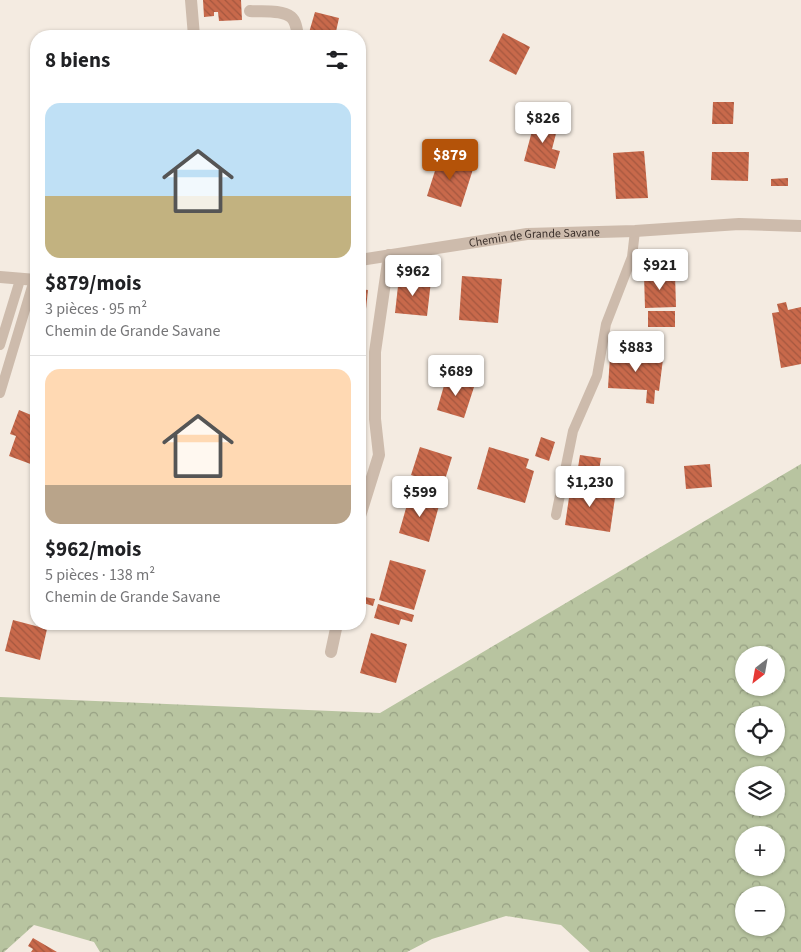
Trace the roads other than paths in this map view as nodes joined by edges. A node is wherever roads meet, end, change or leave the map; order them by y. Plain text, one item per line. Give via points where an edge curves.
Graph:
1 (191, 0) edge
2 (250, 11) dead end
3 (194, 30) edge
4 (296, 30) edge
5 (801, 226) edge
6 (636, 231) junction
7 (389, 255) junction
8 (366, 259) edge
9 (0, 277) edge
10 (20, 280) junction
11 (30, 280) edge
12 (30, 296) edge
13 (0, 345) edge
14 (0, 393) edge
15 (366, 497) edge
16 (556, 515) dead end
17 (335, 630) edge
18 (331, 652) dead end

1 - 3 street
2 - 4 street via 279,12 291,17
5 - 6 street, Chemin de Grande Savane via 739,224
6 - 7 street, Chemin de Grande Savane via 527,234
6 - 16 lane via 632,257 606,324 597,376 573,431
7 - 8 street, Chemin de Grande Savane
7 - 15 street via 375,352 375,419 379,455
9 - 10 street
10 - 11 street
10 - 13 lane
12 - 14 lane
17 - 18 street

